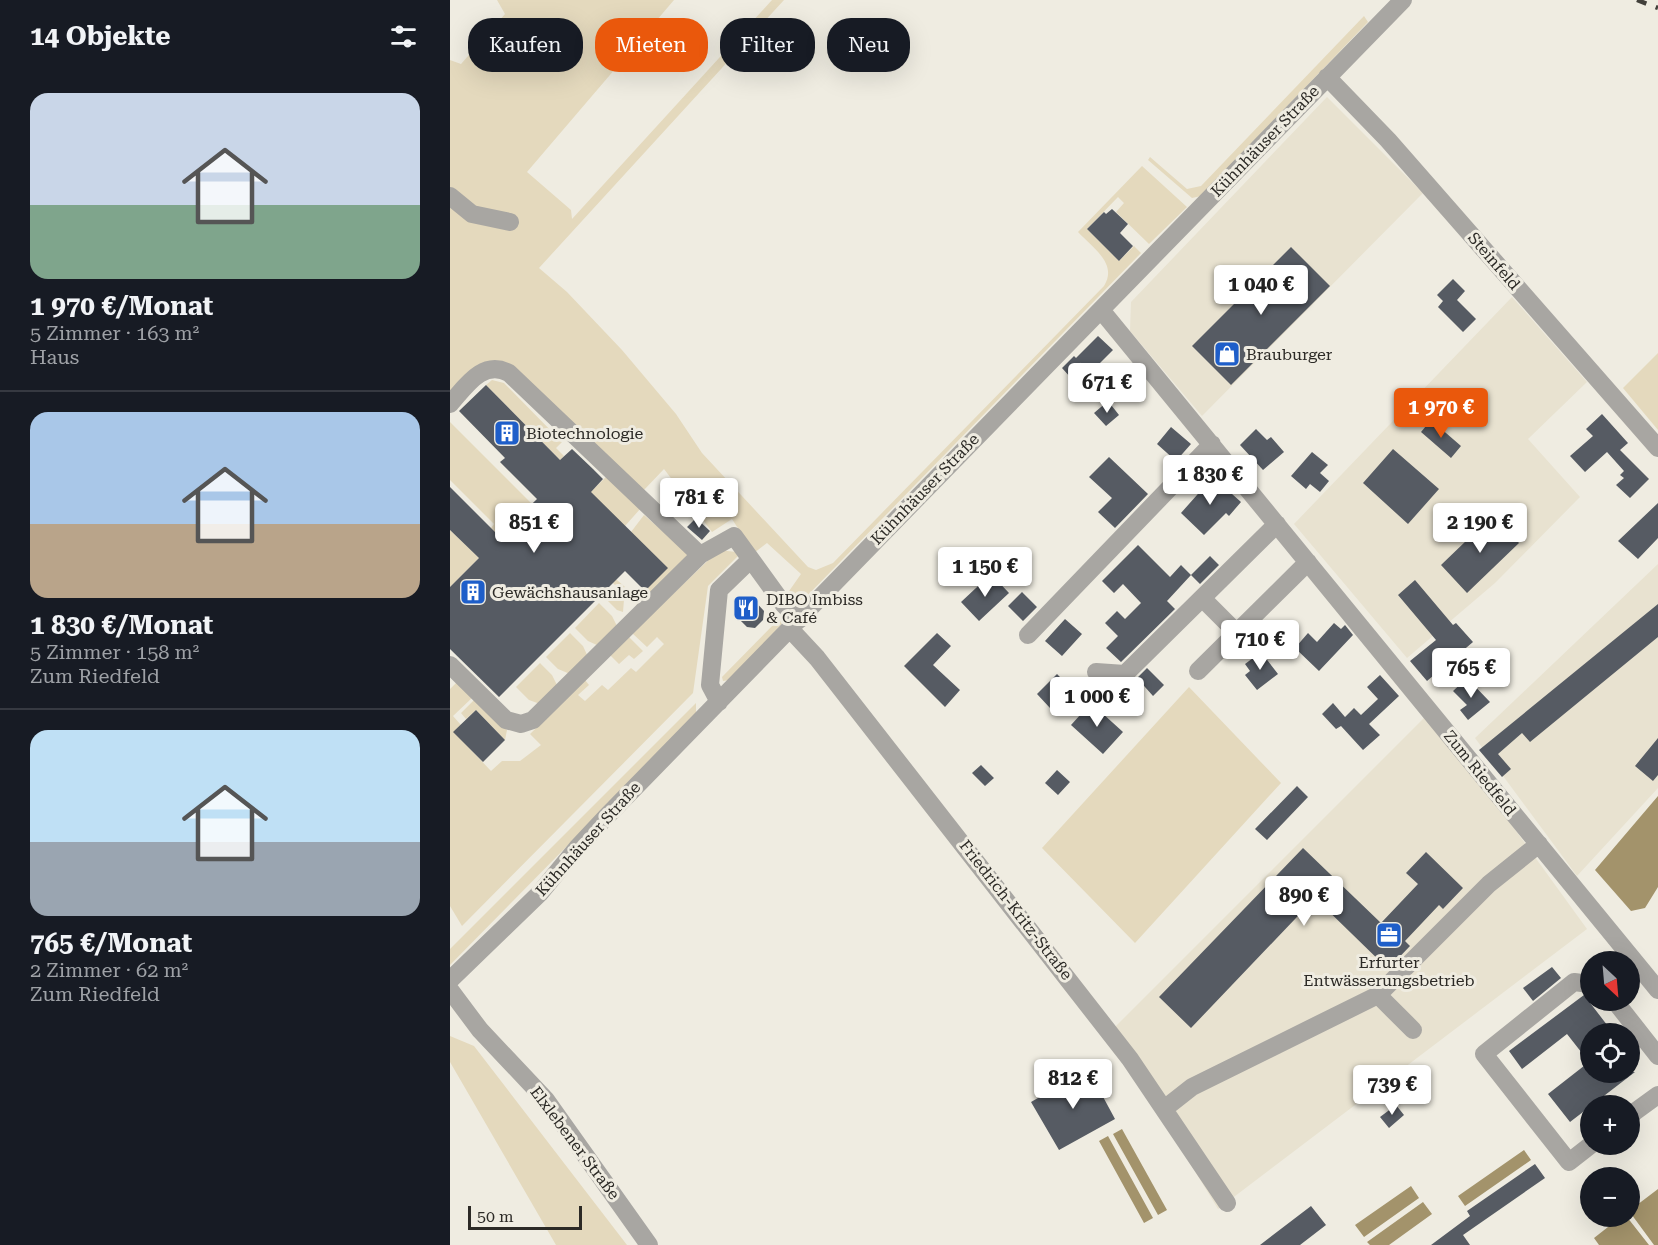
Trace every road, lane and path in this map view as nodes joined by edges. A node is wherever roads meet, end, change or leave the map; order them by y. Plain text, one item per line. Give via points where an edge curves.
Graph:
1 (1403, 0) edge
2 (1328, 77) junction
3 (450, 196) edge
4 (510, 222) dead end
5 (1101, 310) junction
6 (450, 404) edge
7 (1212, 444) junction
8 (1658, 448) edge
9 (1277, 524) junction
10 (700, 555) junction
11 (750, 560) junction
12 (1308, 562) junction
13 (1202, 598) junction
14 (794, 625) junction
15 (1237, 633) junction
16 (1028, 635) dead end
17 (450, 665) edge
18 (1198, 671) dead end
19 (1096, 672) dead end
20 (719, 702) junction
21 (1539, 844) junction
22 (450, 980) edge
23 (1580, 983) edge
24 (450, 990) edge
25 (1658, 990) edge
26 (1377, 995) junction
27 (1623, 1011) edge
28 (1413, 1030) dead end
29 (1658, 1056) edge
30 (1658, 1095) edge
31 (1164, 1108) junction
32 (1640, 1108) edge
33 (1580, 1153) edge
34 (1227, 1203) dead end
35 (649, 1245) edge

1 - 2 street, Kühnhäuser Straße
2 - 5 street, Kühnhäuser Straße
2 - 8 street, Steinfeld
3 - 4 street via 472,214
5 - 7 street, Zum Riedfeld
5 - 14 street, Kühnhäuser Straße
6 - 10 street via 480,372 497,369 509,373
7 - 9 street, Zum Riedfeld
7 - 16 street
9 - 12 street, Zum Riedfeld
9 - 13 street
10 - 11 street, Friedrich-Kritz-Straße via 734,536
10 - 17 street via 539,716 527,723 506,720
11 - 14 street, Friedrich-Kritz-Straße
11 - 20 street via 719,590 710,685
12 - 15 street
12 - 21 street, Zum Riedfeld
13 - 15 street
13 - 19 street via 1125,674
14 - 20 street, Kühnhäuser Straße
14 - 31 street, Friedrich-Kritz-Straße via 998,886
15 - 18 street
20 - 22 street, Kühnhäuser Straße via 577,848 540,893
21 - 25 street, Zum Riedfeld
21 - 26 street via 1489,884
23 - 33 street via 1574,982 1484,1054 1569,1161
24 - 35 street, Elxlebener Straße via 480,1030 546,1100
26 - 28 street
26 - 31 street via 1192,1088
27 - 29 street
30 - 32 street
31 - 34 street, Friedrich-Kritz-Straße

